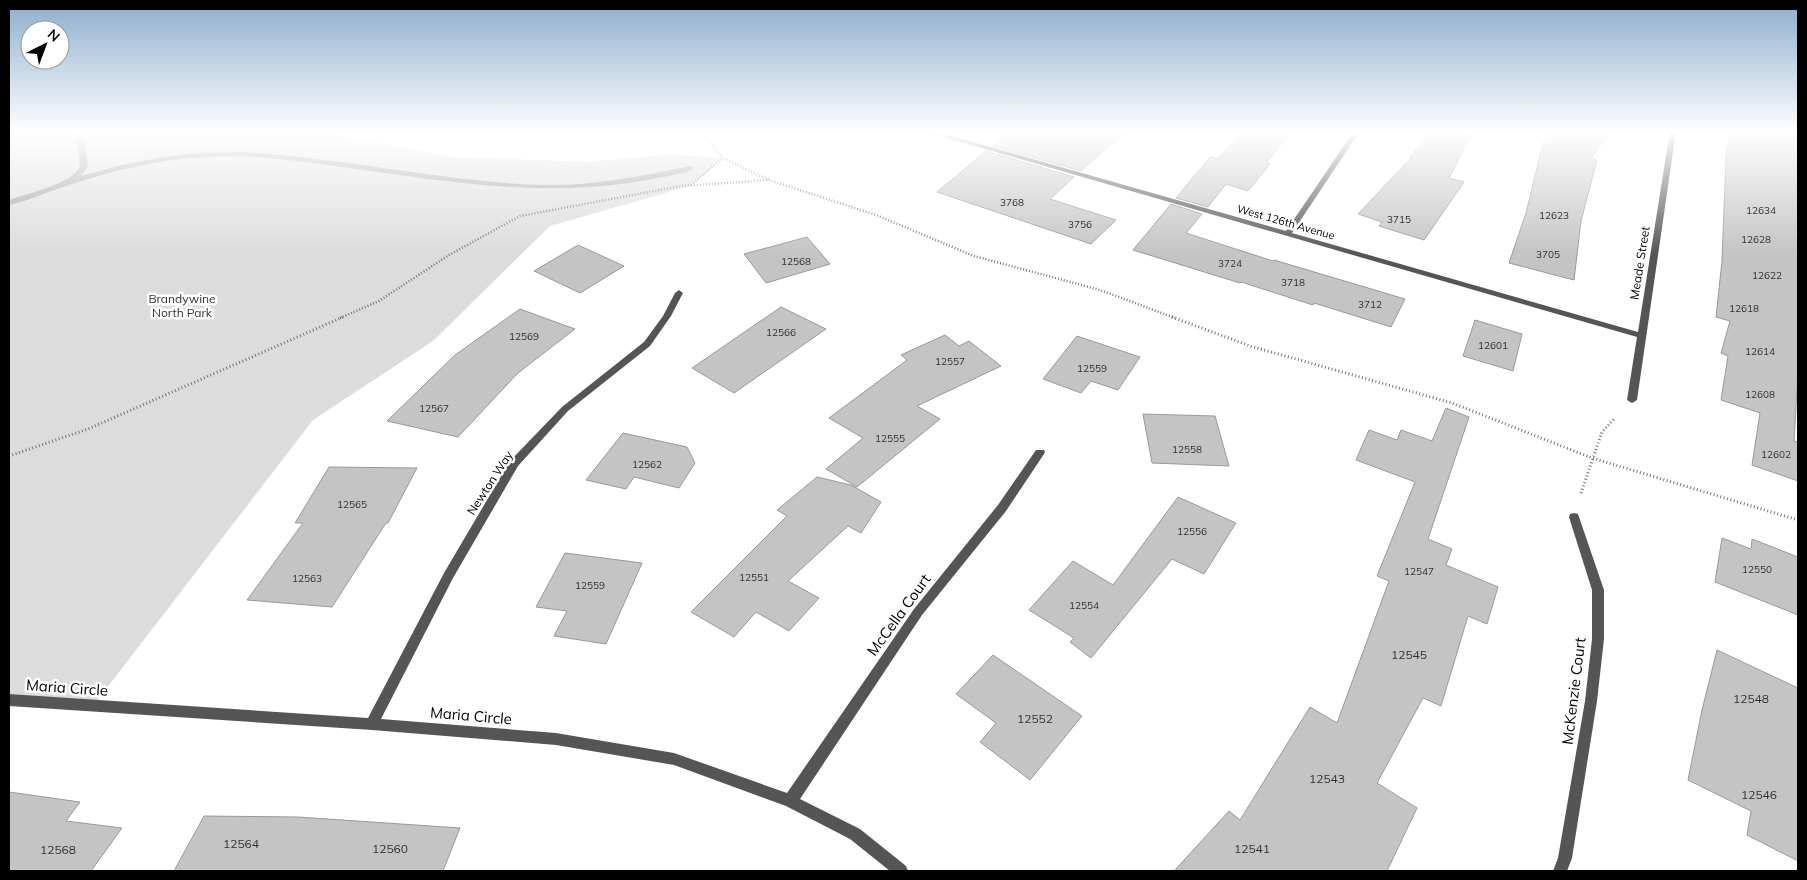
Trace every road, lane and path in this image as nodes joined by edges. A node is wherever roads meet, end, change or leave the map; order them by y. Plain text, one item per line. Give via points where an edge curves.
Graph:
1 (706, 172) edge
2 (752, 172) edge
3 (1070, 172) edge
4 (1329, 172) edge
5 (1666, 172) edge
6 (769, 180) junction
7 (690, 186) junction
8 (1288, 234) junction
9 (679, 293) dead end
10 (1640, 335) junction
11 (1632, 400) joint
12 (1040, 452) dead end
13 (9, 456) edge
14 (1592, 458) junction
15 (1574, 517) joint
16 (1798, 520) edge
17 (9, 700) edge
18 (372, 724) junction
19 (790, 800) junction
20 (901, 871) edge
21 (1560, 871) edge

1 - 7 path
2 - 6 path
3 - 8 street, West 126th Avenue
4 - 8 street
5 - 10 street, Meade Street
6 - 7 path
6 - 14 path via 876,215 974,256 1100,290 1250,346 1452,403
7 - 13 path via 520,216 449,255 379,301 88,429
8 - 10 street, West 126th Avenue
9 - 18 street, Newton Way via 647,344 565,409 514,464 448,576
10 - 11 street, Meade Street
11 - 14 path via 1602,432
12 - 19 street, McCella Court via 1002,508 918,612
14 - 15 path
14 - 16 path
15 - 21 street, McKenzie Court via 1598,590 1598,640 1591,701 1565,858
17 - 18 street, Maria Circle
18 - 19 street, Maria Circle via 556,739 674,759
19 - 20 street, Maria Circle via 855,834

